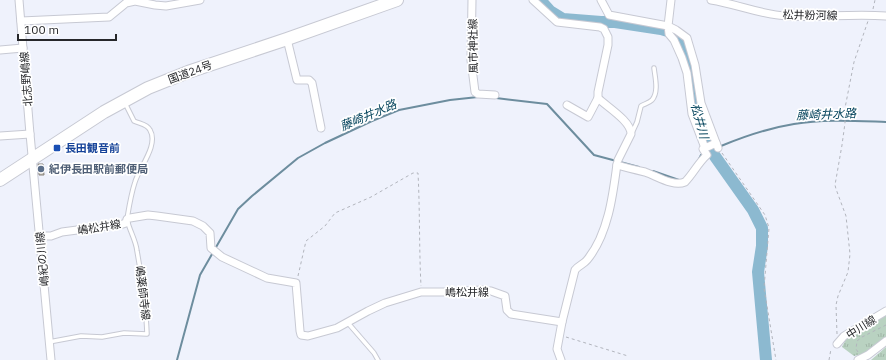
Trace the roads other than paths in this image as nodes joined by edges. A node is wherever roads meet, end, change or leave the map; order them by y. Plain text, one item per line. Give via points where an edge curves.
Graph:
1 (19, 0) edge
2 (200, 0) edge
3 (397, 0) edge
4 (472, 0) edge
5 (533, 0) edge
6 (601, 0) edge
7 (671, 0) edge
8 (712, 0) edge
9 (886, 16) edge
10 (21, 21) junction
11 (669, 29) junction
12 (287, 39) junction
13 (23, 48) junction
14 (0, 50) edge
15 (654, 68) dead end
16 (495, 95) dead end
17 (598, 98) junction
18 (124, 100) junction
19 (567, 105) dead end
20 (321, 128) dead end
21 (30, 134) junction
22 (631, 134) junction
23 (0, 136) edge
24 (704, 149) junction
25 (32, 158) junction
26 (617, 163) junction
27 (0, 180) edge
28 (127, 219) junction
29 (40, 236) junction
30 (886, 311) edge
31 (348, 322) junction
32 (562, 322) junction
33 (49, 342) junction
34 (886, 342) edge
35 (837, 344) road end
36 (860, 359) edge
37 (51, 360) edge
38 (378, 360) edge
39 (561, 360) edge

1 - 10 street, 北志野嶋線
2 - 10 street via 166,6 135,1 126,3 109,16
3 - 12 highway, 国道24号
4 - 16 street, 風市神社線 via 471,60 475,92
5 - 17 street via 557,22 600,27 607,33 608,45
6 - 11 street via 609,15
7 - 11 street
8 - 9 street, 松井粉河線 via 786,16
10 - 13 street, 北志野嶋線
11 - 24 street via 685,65 692,114
11 - 24 street via 676,30 687,38 695,65 701,103 716,145
12 - 18 highway, 国道24号 via 188,72
12 - 20 street via 297,80 309,80 312,83
13 - 14 street
13 - 21 street, 北志野嶋線
15 - 22 lane via 656,81 653,99 641,106
17 - 19 street via 588,117
17 - 22 street via 624,120
18 - 25 highway, 国道24号
18 - 28 lane, 嶋薬師寺線 via 134,121 147,126 150,130 152,144 134,182
21 - 23 street
21 - 25 street, 北志野嶋線
22 - 26 street
24 - 26 street via 707,155 682,184
25 - 27 highway, 国道24号
25 - 29 street, 嶋紀の川線
26 - 32 street via 609,213 594,250 586,262 575,270
28 - 29 street, 嶋松井線 via 123,224
28 - 31 street, 嶋松井線 via 148,215 193,221 210,233 211,248 214,251 266,278 296,283 302,335 325,332
28 - 33 lane, 嶋薬師寺線 via 137,249 147,334 81,336
29 - 33 street, 嶋紀の川線
30 - 35 street, 中川線 via 844,336
31 - 32 street, 嶋松井線 via 373,308 421,292 481,290 505,296 507,310 511,314
31 - 38 lane
32 - 39 street via 557,349
33 - 37 street, 嶋紀の川線
34 - 36 street

